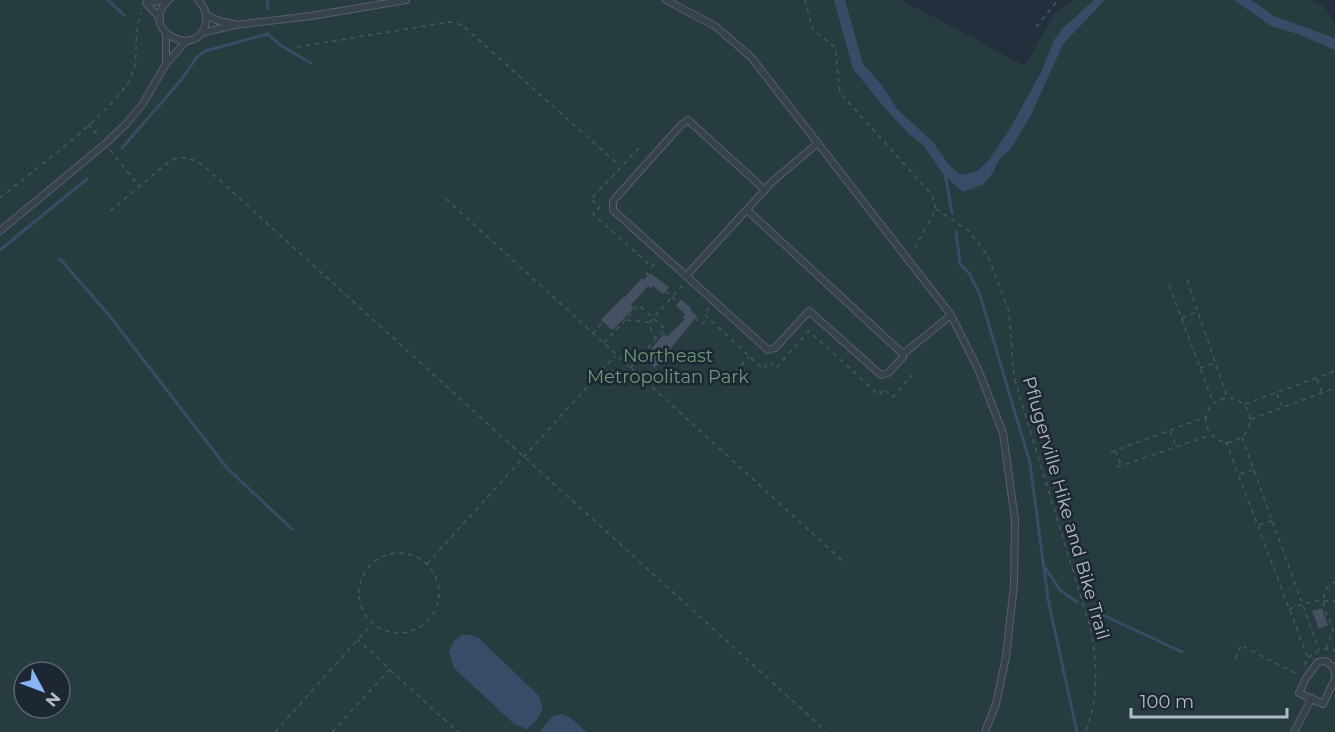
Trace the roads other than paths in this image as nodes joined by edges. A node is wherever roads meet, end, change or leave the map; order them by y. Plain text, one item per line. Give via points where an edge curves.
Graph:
1 (168, 0) edge
2 (406, 0) edge
3 (666, 0) edge
4 (200, 1) edge
5 (206, 15) junction
6 (160, 18) junction
7 (236, 25) junction
8 (166, 33) junction
9 (201, 33) junction
10 (186, 41) junction
11 (166, 64) junction
12 (818, 143) junction
13 (765, 190) junction
14 (747, 210) junction
15 (0, 231) edge
16 (686, 276) junction
17 (951, 315) junction
18 (903, 354) junction
19 (1335, 677) edge
20 (1312, 698) junction
21 (985, 732) edge
22 (1294, 732) edge

1 - 6 lane
1 - 6 lane via 146,3
2 - 7 lane
3 - 12 lane via 715,26 751,57
4 - 5 lane
5 - 7 lane
5 - 9 lane
6 - 8 lane
7 - 9 lane
8 - 10 lane
8 - 11 lane
9 - 10 lane
10 - 11 lane
11 - 15 lane via 126,124
12 - 13 lane
12 - 17 lane
13 - 14 lane
13 - 16 lane via 688,120 681,125 613,201 613,210
14 - 16 lane
14 - 18 lane
16 - 18 lane via 768,350 775,348 809,311 881,375 888,373
17 - 18 lane
17 - 21 lane via 1003,433 1015,520 1014,585 1006,657 996,704
19 - 20 lane via 1323,704
19 - 20 lane via 1333,667 1326,661 1318,662 1299,693
20 - 22 lane

